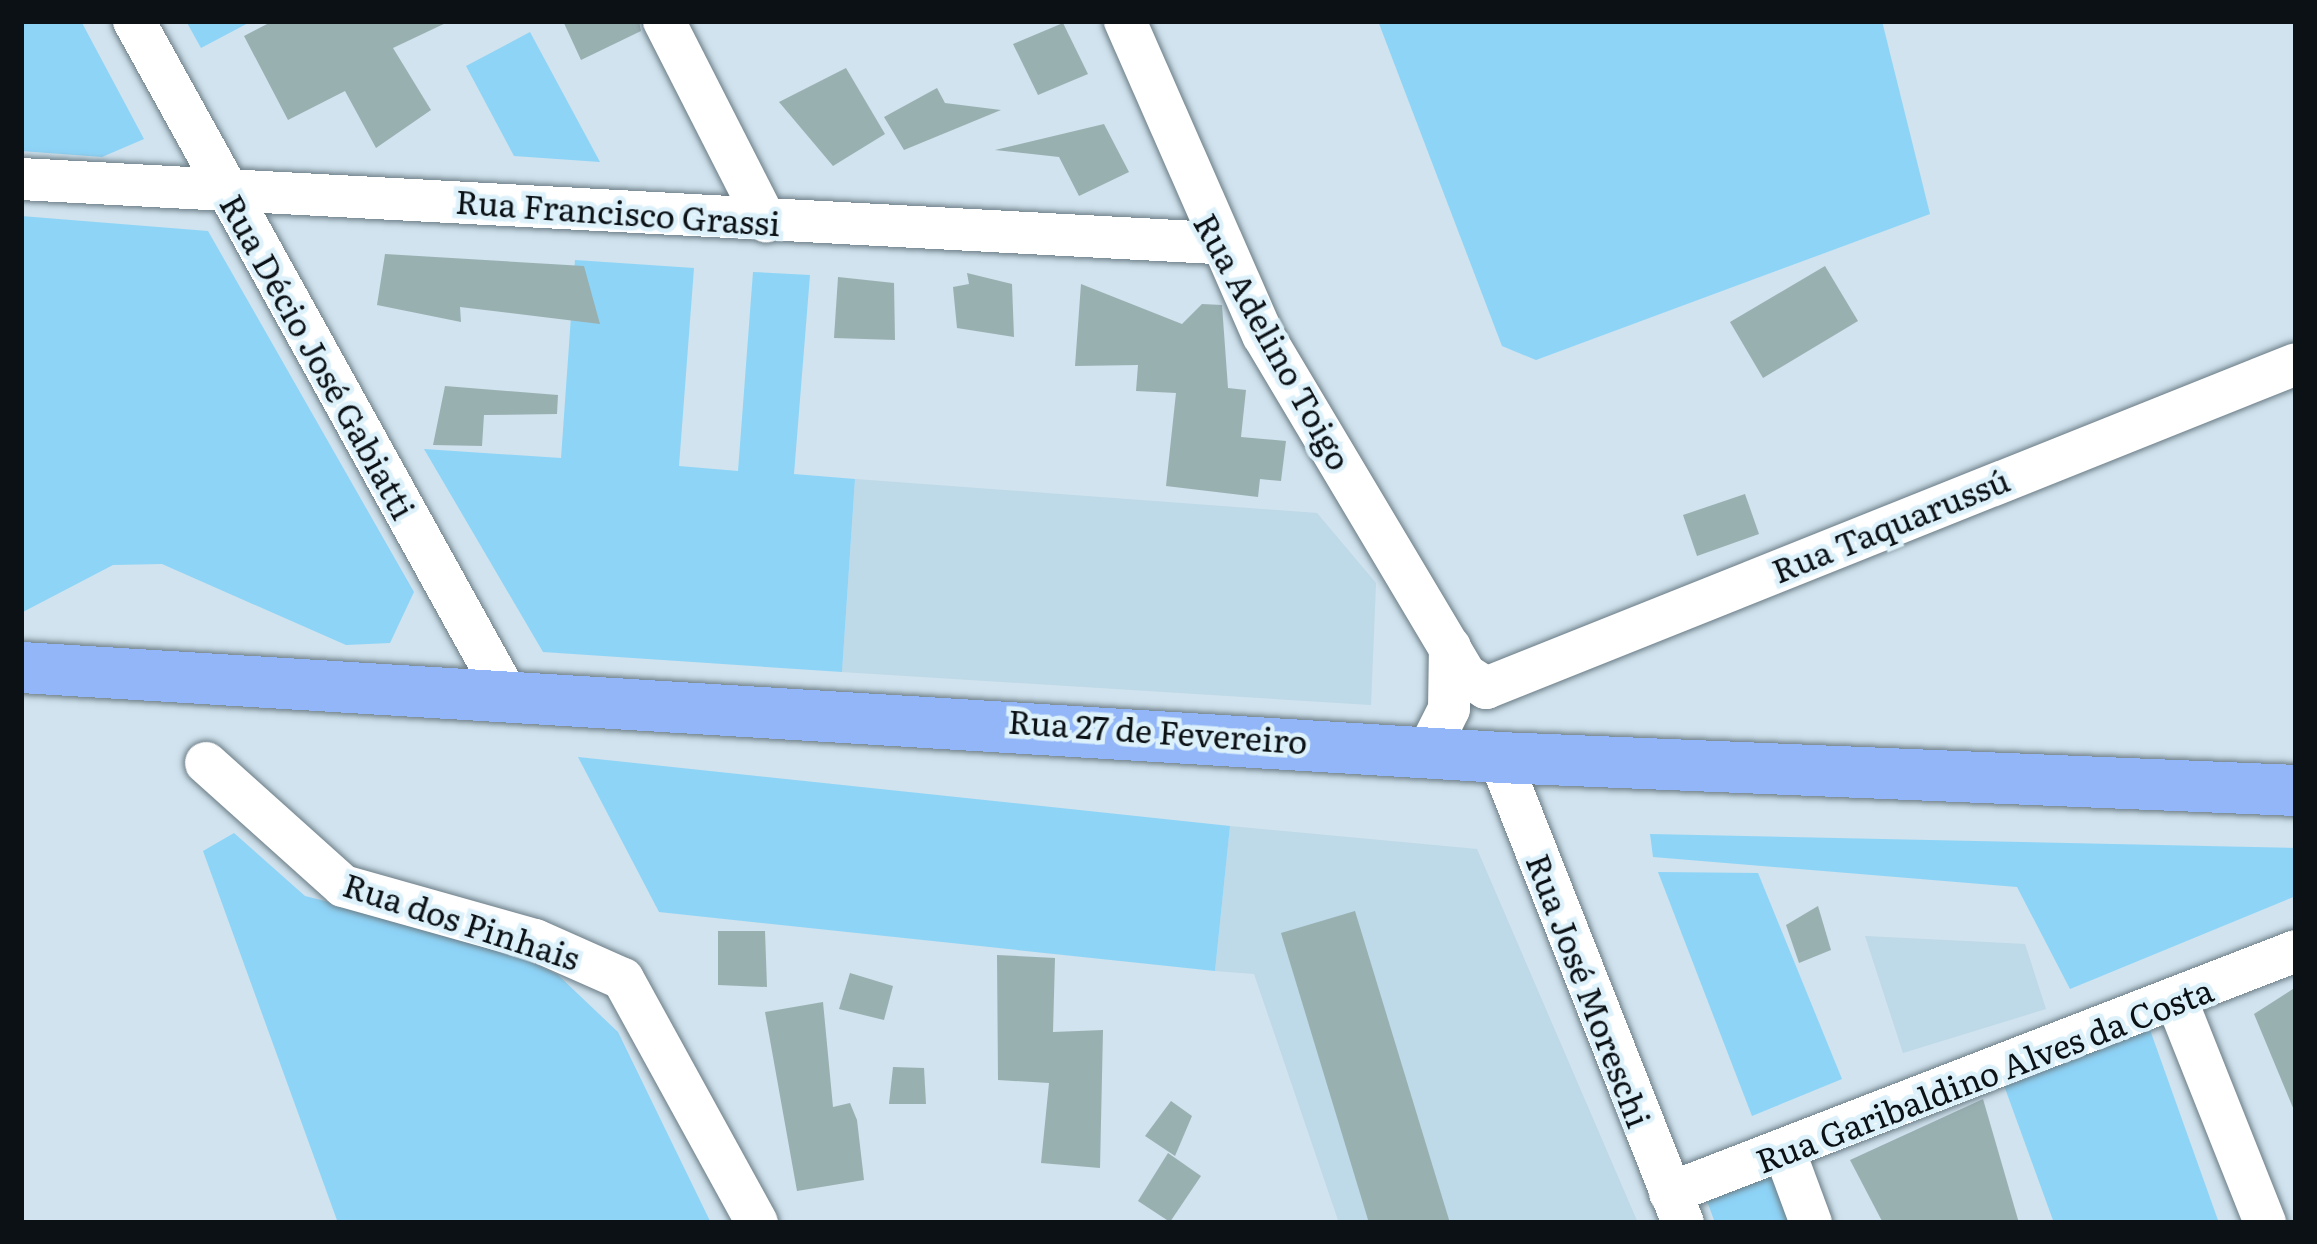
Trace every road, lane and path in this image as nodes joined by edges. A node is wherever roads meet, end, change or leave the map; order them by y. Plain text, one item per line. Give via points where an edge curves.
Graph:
1 (134, 21) edge
2 (664, 21) edge
3 (1124, 21) edge
4 (21, 179) edge
5 (227, 188) junction
6 (766, 221) junction
7 (1215, 243) junction
8 (2296, 364) edge
9 (1450, 647) junction
10 (21, 667) edge
11 (1486, 688) joint
12 (504, 690) junction
13 (1430, 747) junction
14 (1499, 757) junction
15 (206, 763) dead end
16 (2296, 790) edge
17 (2296, 951) edge
18 (2178, 1004) junction
19 (1784, 1150) junction
20 (1677, 1208) edge
21 (758, 1223) edge
22 (1811, 1223) edge
23 (2265, 1223) edge

1 - 5 street, Rua Décio José Gabiatti
2 - 6 street
3 - 7 street, Rua Adelino Toigo
4 - 5 street, Rua Francisco Grassi
5 - 6 street, Rua Francisco Grassi
5 - 12 street, Rua Décio José Gabiatti
6 - 7 street, Rua Francisco Grassi
7 - 9 street, Rua Adelino Toigo
8 - 11 street, Rua Taquarussú
9 - 11 street, Rua Adelino Toigo
9 - 13 street via 1449,709
10 - 12 main road, Rua 27 de Fevereiro via 263,688
12 - 13 main road, Rua 27 de Fevereiro
13 - 14 main road, Rua 27 de Fevereiro
14 - 16 main road, Rua 27 de Fevereiro
14 - 20 street, Rua José Moreschi
15 - 21 street, Rua dos Pinhais via 343,886 536,940 623,979
17 - 18 street, Rua Garibaldino Alves da Costa
18 - 19 street, Rua Garibaldino Alves da Costa
18 - 23 street
19 - 20 street, Rua Garibaldino Alves da Costa
19 - 22 street

